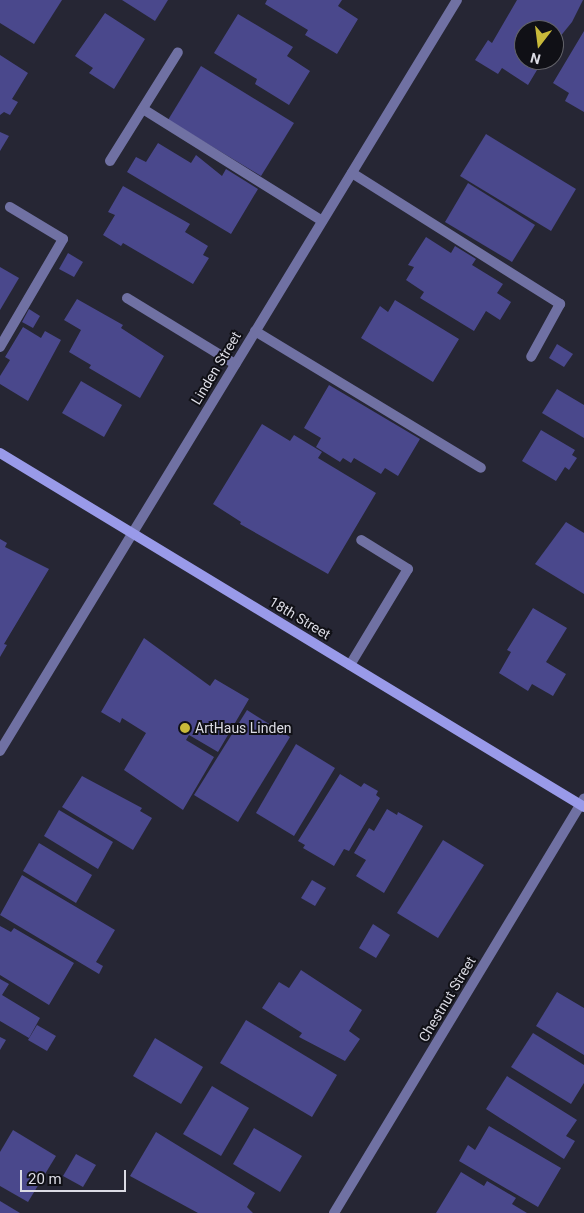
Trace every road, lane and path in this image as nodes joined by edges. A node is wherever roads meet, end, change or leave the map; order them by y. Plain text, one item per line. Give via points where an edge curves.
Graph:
1 (457, 0) edge
2 (178, 52) dead end
3 (143, 109) junction
4 (110, 161) dead end
5 (352, 173) junction
6 (10, 207) dead end
7 (322, 221) junction
8 (127, 298) dead end
9 (255, 331) junction
10 (0, 347) edge
11 (531, 357) dead end
12 (235, 364) junction
13 (0, 453) edge
14 (481, 468) dead end
15 (132, 532) junction
16 (361, 540) dead end
17 (350, 664) junction
18 (0, 750) edge
19 (583, 803) edge
20 (334, 1213) edge

1 - 5 street, Linden Street
2 - 3 street
3 - 4 street
3 - 7 street
5 - 7 street, Linden Street
5 - 11 street via 560,304
6 - 10 street via 63,239
7 - 9 street, Linden Street
8 - 12 street
9 - 12 street, Linden Street
9 - 14 street
12 - 15 street, Linden Street
13 - 15 street, 18th Street
15 - 17 street, 18th Street
15 - 18 street, Linden Street
16 - 17 street via 408,569
17 - 19 street, 18th Street
19 - 20 street, Chestnut Street

